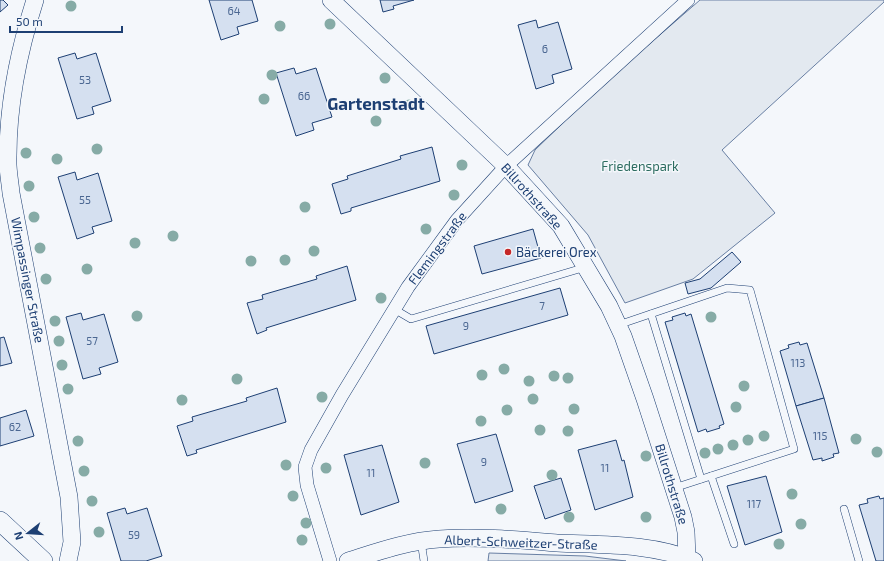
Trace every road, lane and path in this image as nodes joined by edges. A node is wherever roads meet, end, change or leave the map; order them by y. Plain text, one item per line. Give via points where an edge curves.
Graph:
1 (331, 0) edge
2 (688, 0) edge
3 (32, 2) edge
4 (4, 156) edge
5 (506, 166) junction
6 (586, 267) junction
7 (394, 309) junction
8 (651, 314) junction
9 (618, 325) junction
10 (711, 476) junction
11 (700, 479) junction
12 (674, 488) junction
13 (844, 509) dead end
14 (0, 521) edge
15 (421, 541) junction
16 (734, 544) dead end
17 (691, 559) edge
18 (43, 561) edge
19 (68, 561) edge
20 (330, 561) edge
21 (348, 561) edge
22 (424, 561) edge
23 (859, 561) edge

1 - 5 street, Billrothstraße
2 - 5 street, Flemingstraße
3 - 4 street, Wimpassinger Straße via 20,50
4 - 19 street, Wimpassinger Straße via 69,497 72,542
5 - 6 street, Billrothstraße via 560,226
5 - 7 street, Flemingstraße via 457,220
6 - 7 lane via 411,319
6 - 9 street, Billrothstraße
7 - 20 street, Flemingstraße via 311,450 305,467 307,485
8 - 9 lane
8 - 10 lane via 727,288 750,290 794,449
8 - 11 lane
9 - 12 street, Billrothstraße
10 - 11 lane
10 - 16 lane
11 - 12 lane
12 - 17 street, Billrothstraße
13 - 23 lane
14 - 18 main road
15 - 17 street, Albert-Schweitzer-Straße via 455,538 558,543 643,549
15 - 21 street, Albert-Schweitzer-Straße
15 - 22 lane

